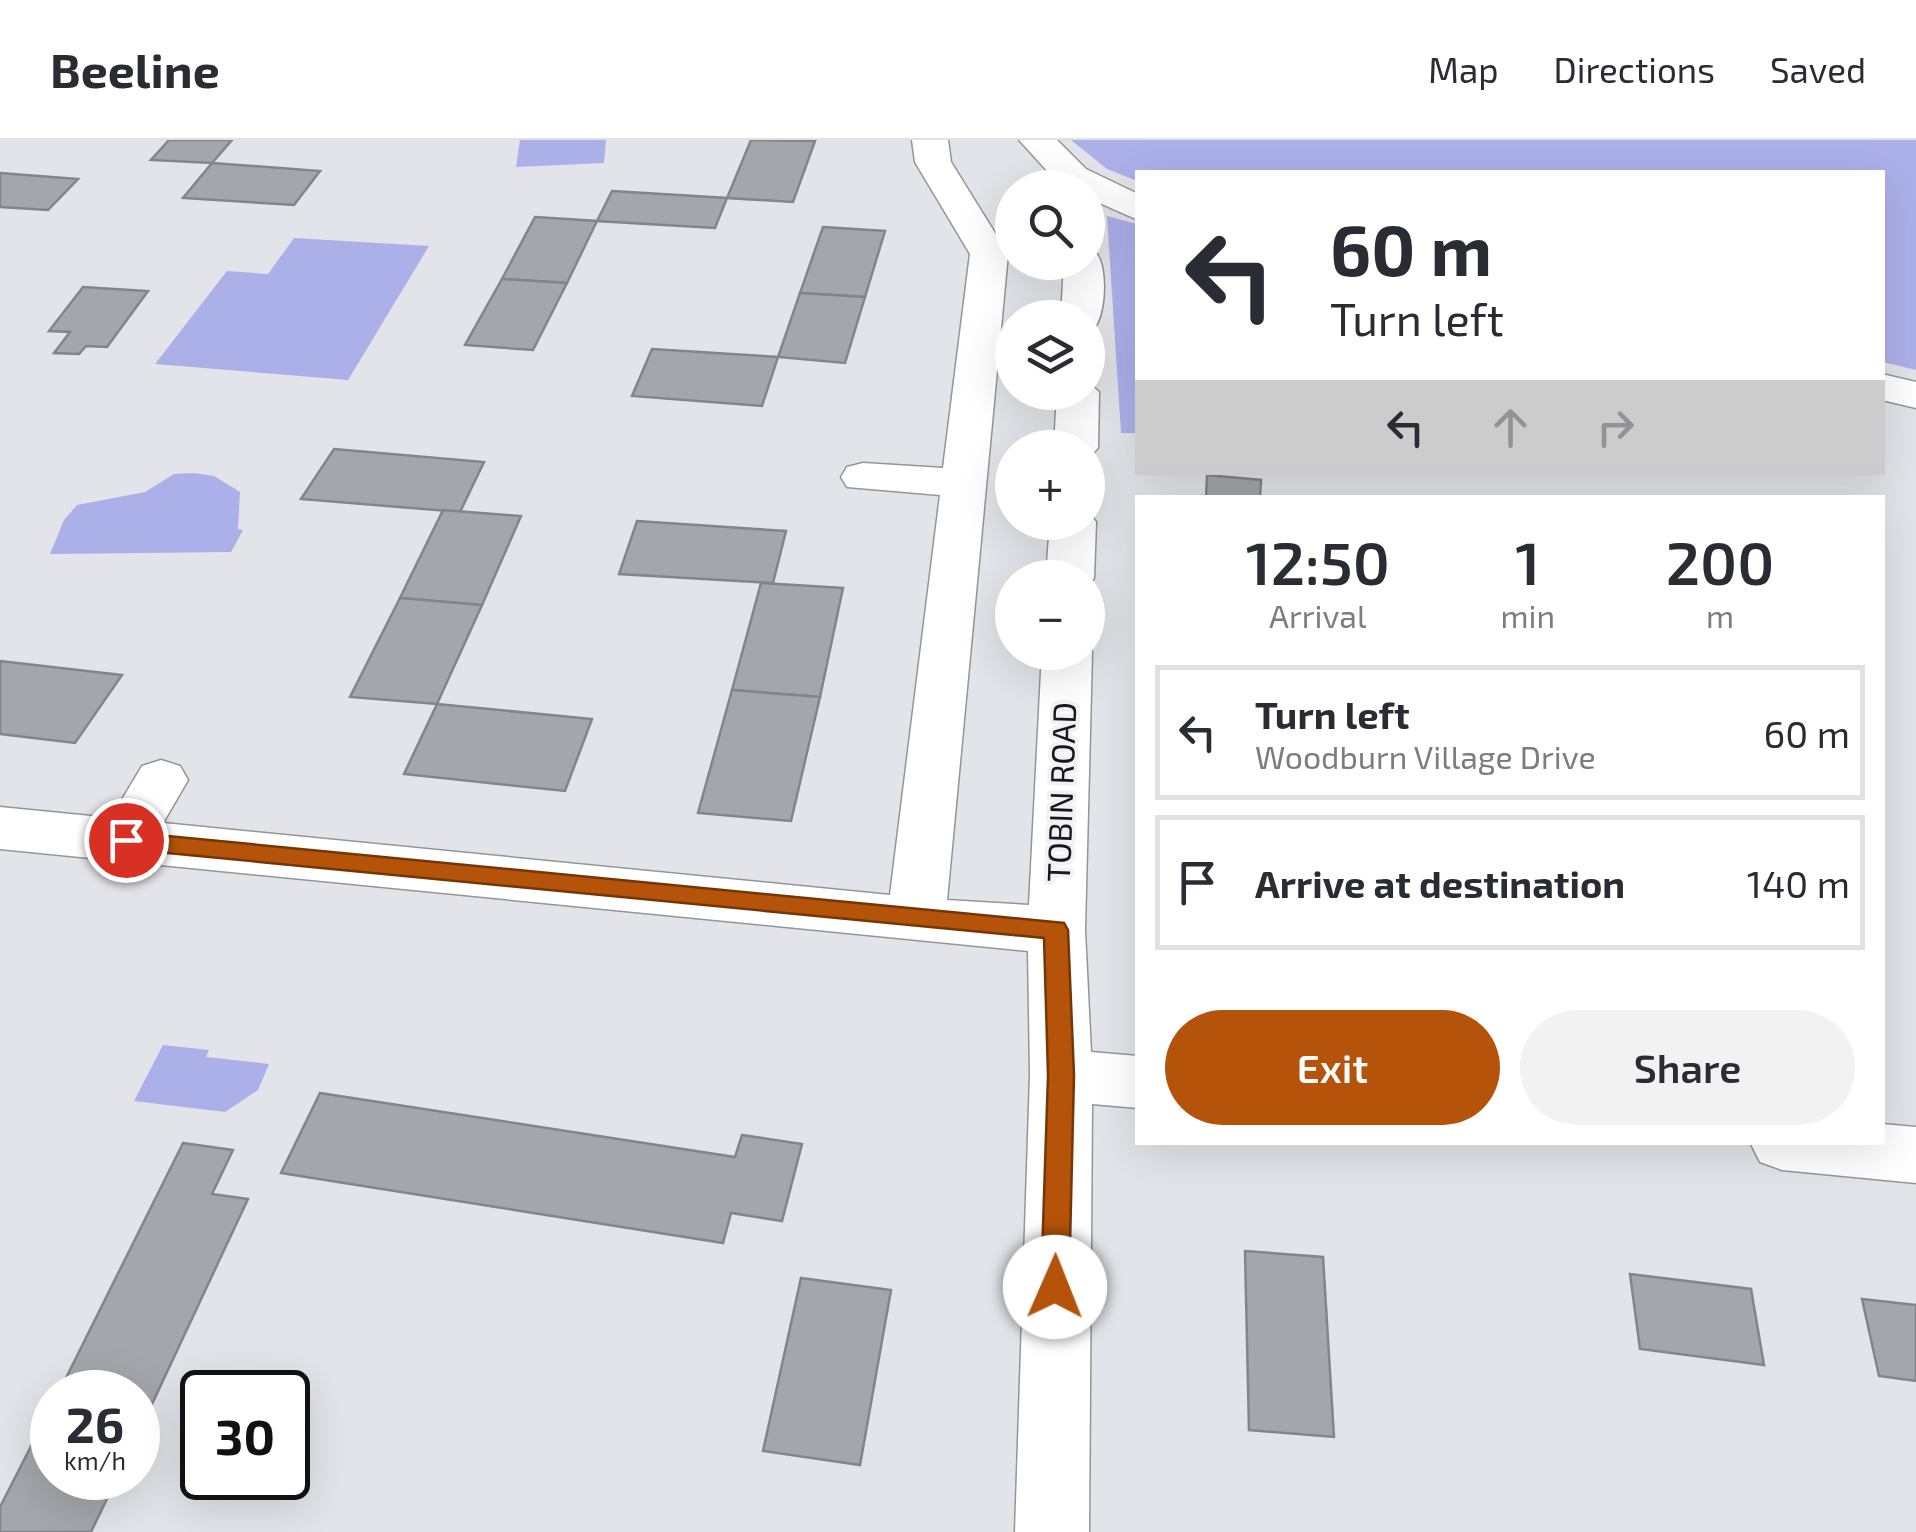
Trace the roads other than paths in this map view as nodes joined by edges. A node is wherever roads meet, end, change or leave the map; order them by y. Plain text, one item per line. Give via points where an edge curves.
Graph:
1 (930, 140) edge
2 (1037, 140) edge
3 (1066, 170) edge
4 (1105, 205) edge
5 (1135, 209) edge
6 (1885, 389) edge
7 (1916, 394) edge
8 (863, 477) dead end
9 (966, 484) junction
10 (1066, 670) edge
11 (161, 780) dead end
12 (0, 828) edge
13 (126, 840) junction
14 (916, 920) junction
15 (1056, 930) junction
16 (1061, 1075) junction
17 (1135, 1082) edge
18 (1813, 1145) edge
19 (1916, 1155) edge
20 (1052, 1532) edge

1 - 9 street via 934,162 989,254
2 - 3 street
4 - 5 street
6 - 7 street
8 - 9 street
9 - 14 street
10 - 15 street, TOBIN ROAD
11 - 13 street
12 - 13 street
13 - 14 street
14 - 15 street
15 - 16 street, TOBIN ROAD
16 - 17 street
16 - 20 street, TOBIN ROAD
18 - 19 street

